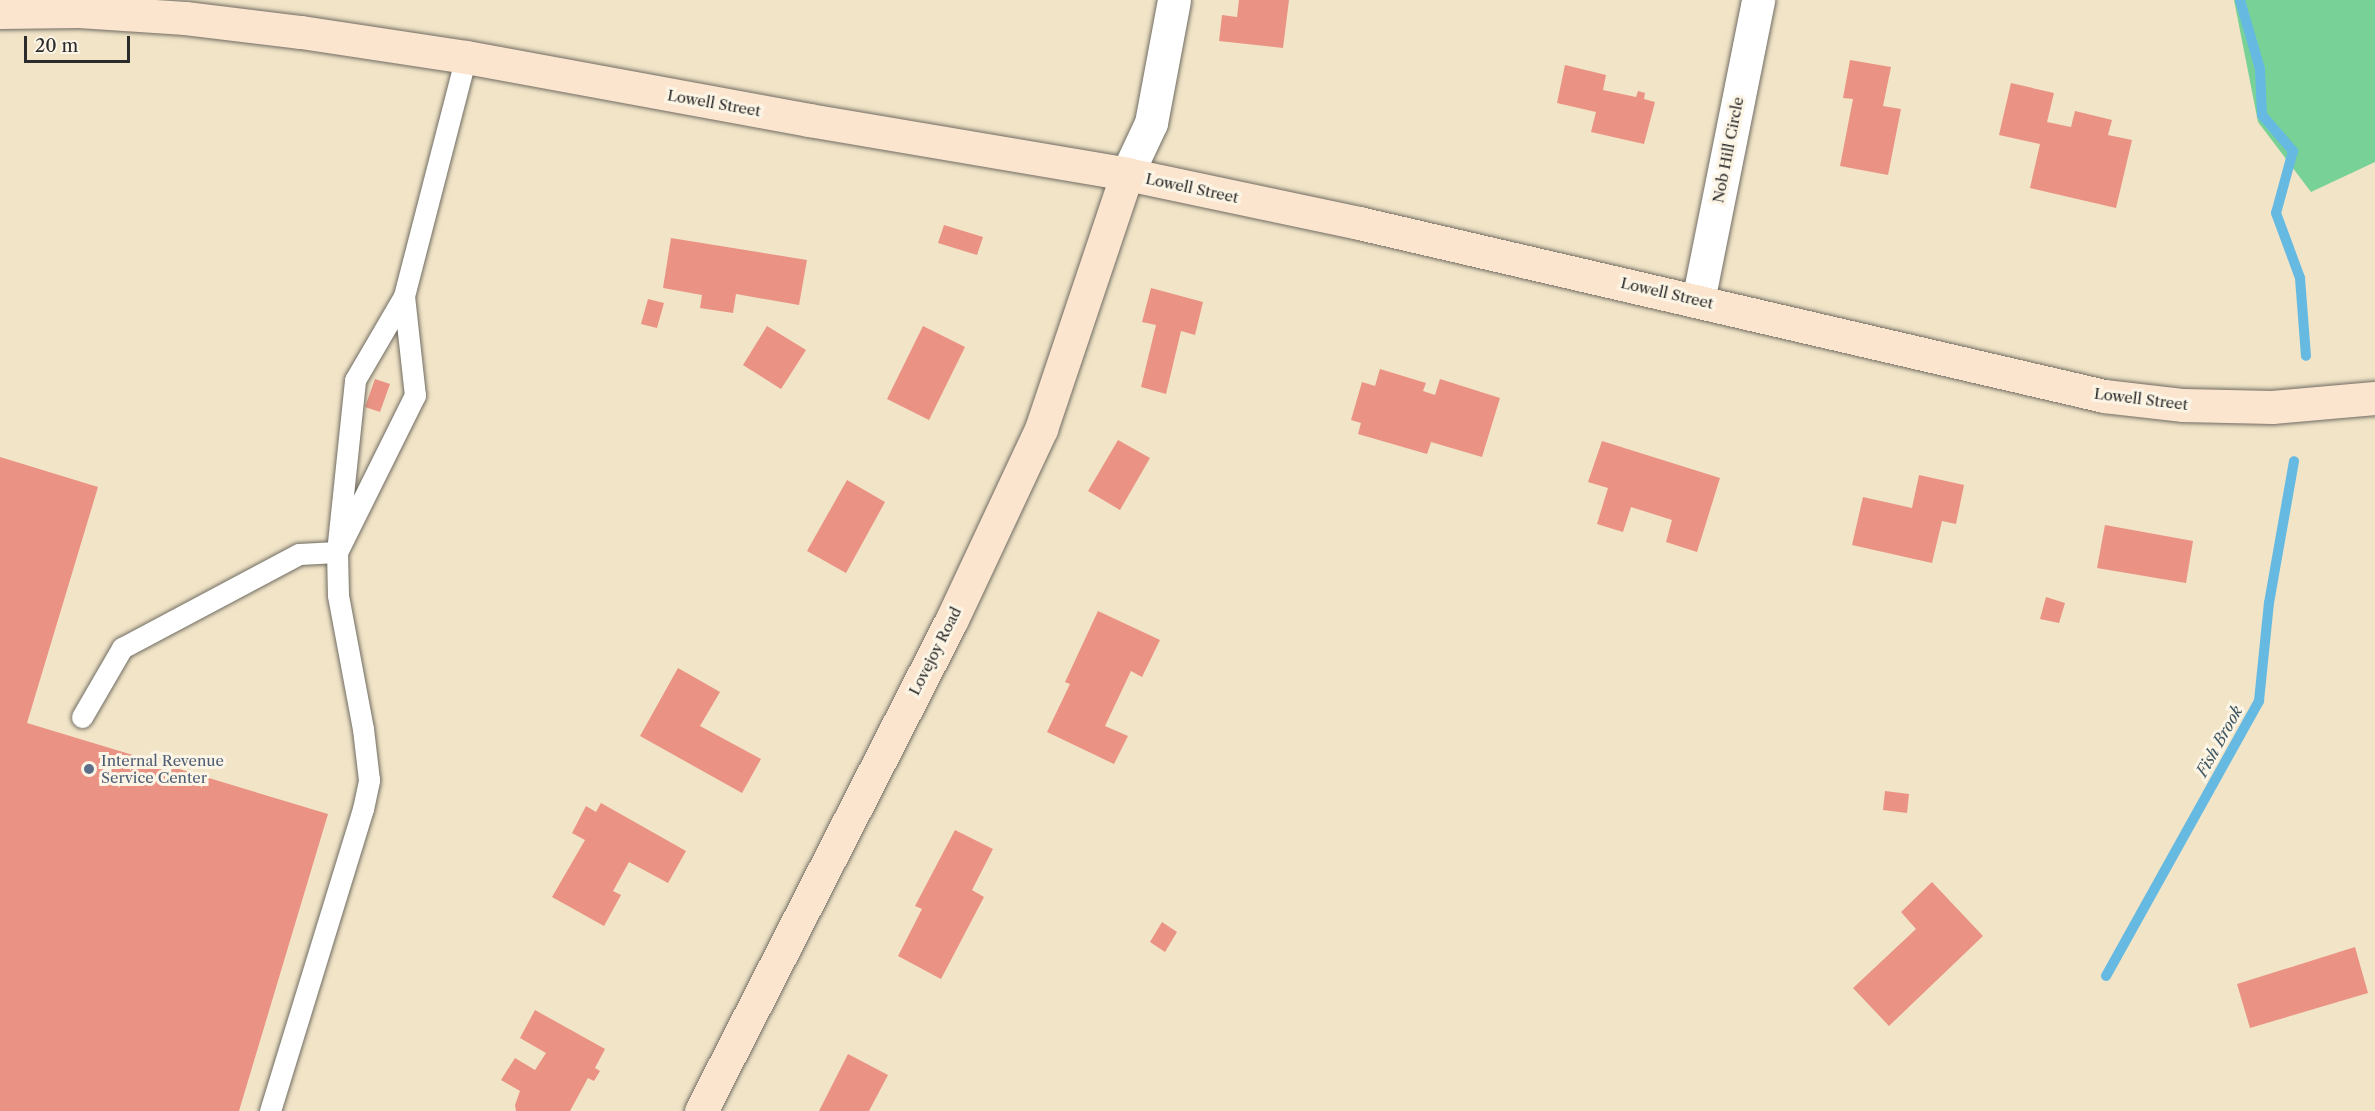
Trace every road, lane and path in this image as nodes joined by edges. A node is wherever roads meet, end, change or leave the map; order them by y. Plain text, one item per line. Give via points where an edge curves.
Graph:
1 (1174, 0) edge
2 (1758, 0) edge
3 (0, 12) edge
4 (466, 57) junction
5 (1127, 174) junction
6 (404, 296) junction
7 (1698, 301) junction
8 (2375, 398) edge
9 (338, 552) junction
10 (82, 717) dead end
11 (270, 1111) edge
12 (701, 1111) edge

1 - 5 street via 1151,123
2 - 7 street, Nob Hill Circle
3 - 4 main road, Lowell Street via 79,11 185,18
4 - 5 main road, Lowell Street
4 - 6 lane
5 - 7 main road, Lowell Street
5 - 12 main road, Lovejoy Road via 1041,429 952,619
6 - 9 lane via 355,380
6 - 9 lane via 414,395
7 - 8 main road, Lowell Street via 2104,396 2184,405 2271,407
9 - 10 lane via 299,554 122,648
9 - 11 lane via 338,595 369,780

